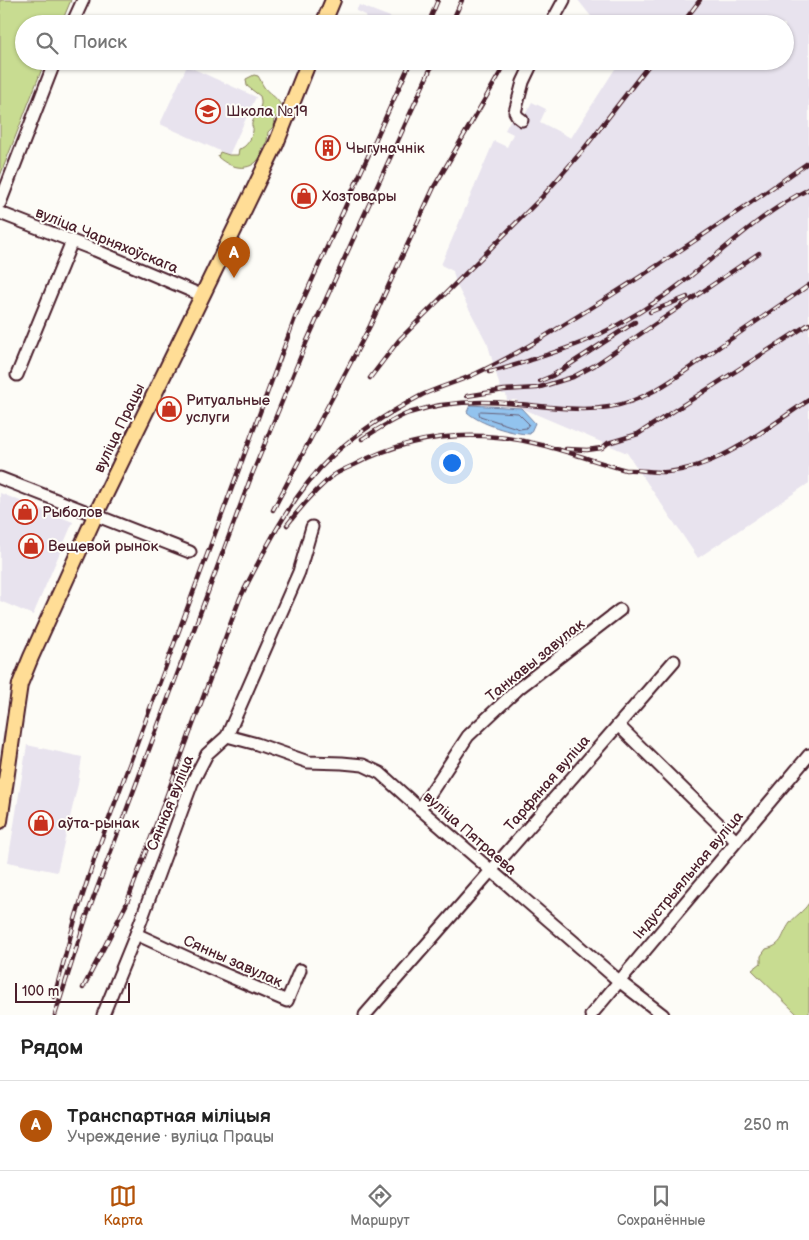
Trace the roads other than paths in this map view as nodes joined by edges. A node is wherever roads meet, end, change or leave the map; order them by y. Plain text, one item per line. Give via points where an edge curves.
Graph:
1 (83, 0) edge
2 (333, 0) edge
3 (564, 0) edge
4 (76, 15) edge
5 (327, 15) edge
6 (556, 15) edge
7 (52, 70) edge
8 (305, 70) edge
9 (529, 70) edge
10 (522, 120) dead end
11 (0, 203) edge
12 (0, 212) edge
13 (72, 241) junction
14 (202, 295) junction
15 (17, 375) dead end
16 (0, 478) edge
17 (95, 516) junction
18 (312, 527) dead end
19 (190, 552) dead end
20 (620, 610) dead end
21 (674, 662) dead end
22 (618, 725) junction
23 (227, 736) junction
24 (809, 755) edge
25 (4, 765) edge
26 (420, 809) junction
27 (0, 821) edge
28 (736, 841) junction
29 (491, 871) junction
30 (136, 934) junction
31 (300, 970) dead end
32 (620, 981) junction
33 (103, 1015) edge
34 (365, 1015) edge
35 (591, 1015) edge
36 (663, 1015) edge

1 - 4 street
2 - 5 main road
3 - 6 street
7 - 11 street
8 - 14 main road, вуліца Працы via 276,144
9 - 10 street via 515,112
12 - 13 street, вуліца Чарняхоўскага
13 - 14 street, вуліца Чарняхоўскага
13 - 15 street
14 - 17 main road, вуліца Працы
16 - 17 street
17 - 19 street
17 - 25 main road, вуліца Працы via 20,684
18 - 23 street, Сянная вуліца via 298,572
20 - 26 street, Танкавы завулак via 520,688 468,736
21 - 22 street, Тарфяная вуліца
22 - 28 street
22 - 29 street, Тарфяная вуліца
23 - 26 street, вуліца Пятраева via 308,762 364,766 380,773
23 - 30 street, Сянная вуліца via 207,754 192,783
24 - 28 street, Індустрыяльная вуліца
25 - 27 main road, вуліца Працы
26 - 29 street, вуліца Пятраева
28 - 32 street, Індустрыяльная вуліца
29 - 32 street, вуліца Пятраева
29 - 34 street, Тарфяная вуліца
30 - 31 street, Сянны завулак via 287,1001
30 - 33 street, Сянная вуліца
32 - 35 street, Індустрыяльная вуліца
32 - 36 street, вуліца Пятраева

